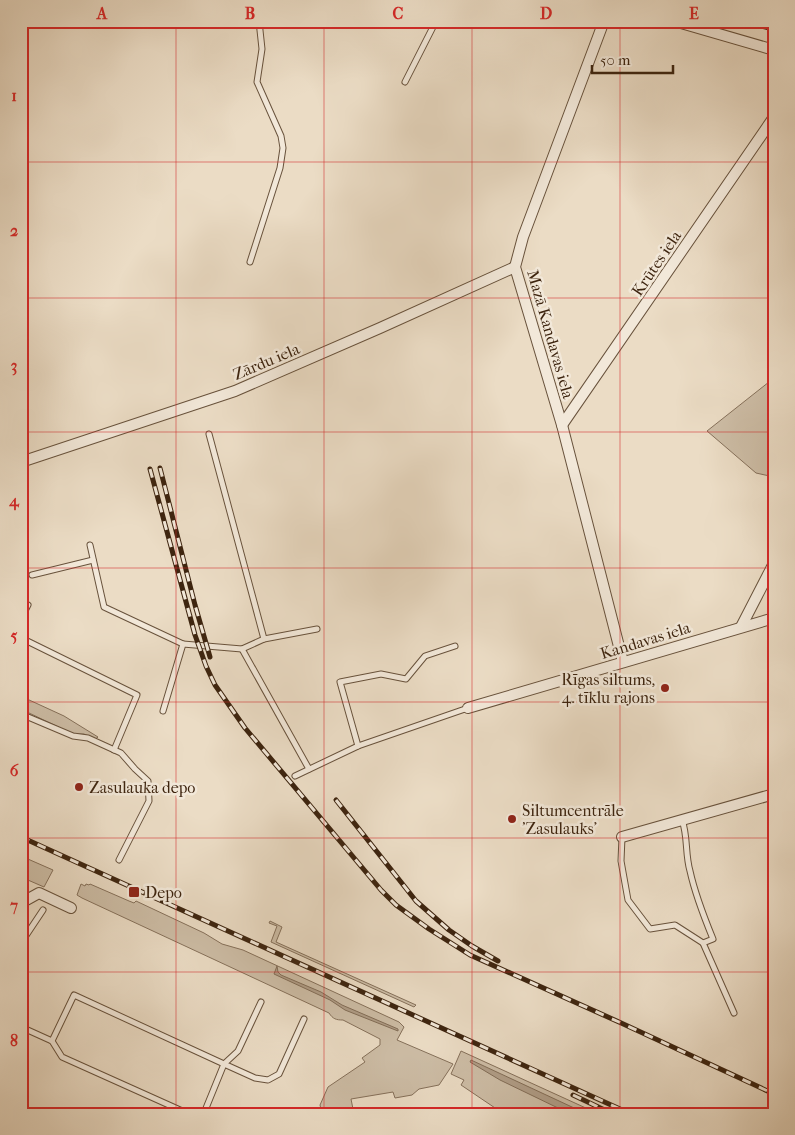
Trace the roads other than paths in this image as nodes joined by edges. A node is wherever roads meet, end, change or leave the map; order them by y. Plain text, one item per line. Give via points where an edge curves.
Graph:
1 (260, 21) edge
2 (436, 21) edge
3 (604, 21) edge
4 (674, 21) edge
5 (766, 21) edge
6 (774, 23) edge
7 (774, 50) edge
8 (405, 82) dead end
9 (774, 116) edge
10 (250, 262) dead end
11 (515, 267) junction
12 (562, 425) junction
13 (209, 434) dead end
14 (21, 462) edge
15 (90, 545) dead end
16 (93, 560) junction
17 (774, 563) edge
18 (32, 575) dead end
19 (28, 605) dead end
20 (774, 618) edge
21 (21, 619) edge
22 (741, 627) junction
23 (317, 629) dead end
24 (21, 638) edge
25 (264, 639) junction
26 (183, 644) junction
27 (455, 646) dead end
28 (242, 648) junction
29 (623, 662) junction
30 (468, 708) joint
31 (163, 711) dead end
32 (21, 714) edge
33 (358, 746) junction
34 (114, 750) junction
35 (309, 769) junction
36 (295, 776) dead end
37 (774, 794) edge
38 (682, 820) junction
39 (622, 837) joint
40 (119, 860) dead end
41 (21, 903) edge
42 (71, 908) dead end
43 (43, 910) dead end
44 (21, 943) edge
45 (703, 944) junction
46 (260, 1002) dead end
47 (734, 1013) dead end
48 (304, 1019) dead end
49 (21, 1028) edge
50 (52, 1041) junction
51 (224, 1064) junction
52 (204, 1113) edge
53 (189, 1114) edge
54 (195, 1114) edge

1 - 10 lane via 262,49 257,82 279,131 283,148 280,168
2 - 8 lane
3 - 11 street, Mazā Kandavas iela via 523,237
4 - 7 street
5 - 6 main road
9 - 12 street, Krūtes iela
11 - 12 street, Mazā Kandavas iela
11 - 14 street, Zārdu iela via 235,391
12 - 29 street, Mazā Kandavas iela
13 - 25 lane
15 - 16 lane
16 - 18 lane
16 - 26 lane via 104,607
17 - 22 street
19 - 21 lane
20 - 22 street, Kandavas iela
22 - 29 street, Kandavas iela
23 - 25 lane
24 - 34 lane via 138,695
25 - 28 lane
26 - 28 lane
26 - 31 lane
27 - 33 lane via 425,656 406,679 381,674 340,682
28 - 35 lane
29 - 30 street, Kandavas iela
30 - 33 lane
32 - 34 lane
33 - 35 lane
34 - 40 lane via 148,781 149,800
35 - 36 lane
37 - 38 street
38 - 39 street
38 - 45 lane via 690,870 713,939
39 - 45 lane via 621,861 628,900 650,929 675,925
41 - 42 street via 39,893
43 - 44 lane
45 - 47 lane
46 - 51 lane via 238,1051
48 - 51 lane via 279,1074 268,1080 255,1078
49 - 50 lane
50 - 51 lane via 74,995
50 - 53 lane via 62,1057
51 - 52 lane
52 - 54 lane

